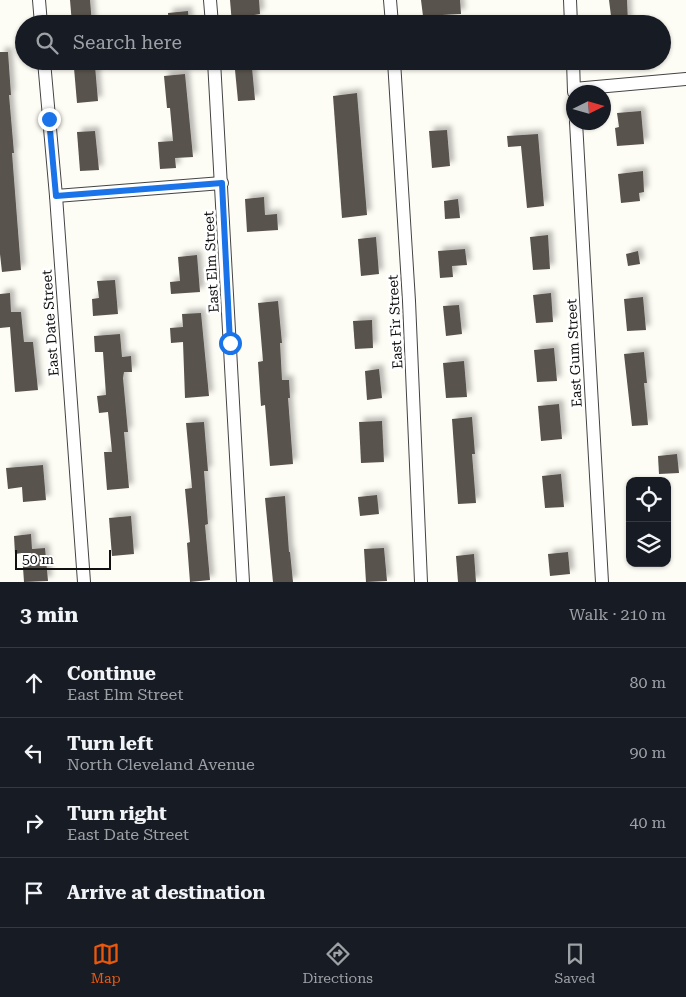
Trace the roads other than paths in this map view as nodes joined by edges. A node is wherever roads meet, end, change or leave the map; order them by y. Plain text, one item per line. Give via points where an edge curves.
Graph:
1 (39, 0) edge
2 (210, 0) edge
3 (390, 0) edge
4 (570, 0) edge
5 (40, 15) edge
6 (211, 15) edge
7 (391, 15) edge
8 (571, 15) edge
9 (45, 70) edge
10 (215, 70) edge
11 (395, 70) edge
12 (573, 70) edge
13 (686, 79) edge
14 (574, 85) edge
15 (611, 87) edge
16 (576, 130) edge
17 (222, 183) junction
18 (56, 196) junction
19 (84, 582) edge
20 (243, 582) edge
21 (421, 582) edge
22 (602, 582) edge

1 - 5 street
2 - 6 street
3 - 7 street
4 - 8 street
9 - 18 street, East Date Street
10 - 17 street, East Elm Street
11 - 21 street, East Fir Street via 409,301
12 - 14 street
13 - 15 street
16 - 22 street, East Gum Street
17 - 18 street
17 - 20 street, East Elm Street
18 - 19 street, East Date Street

